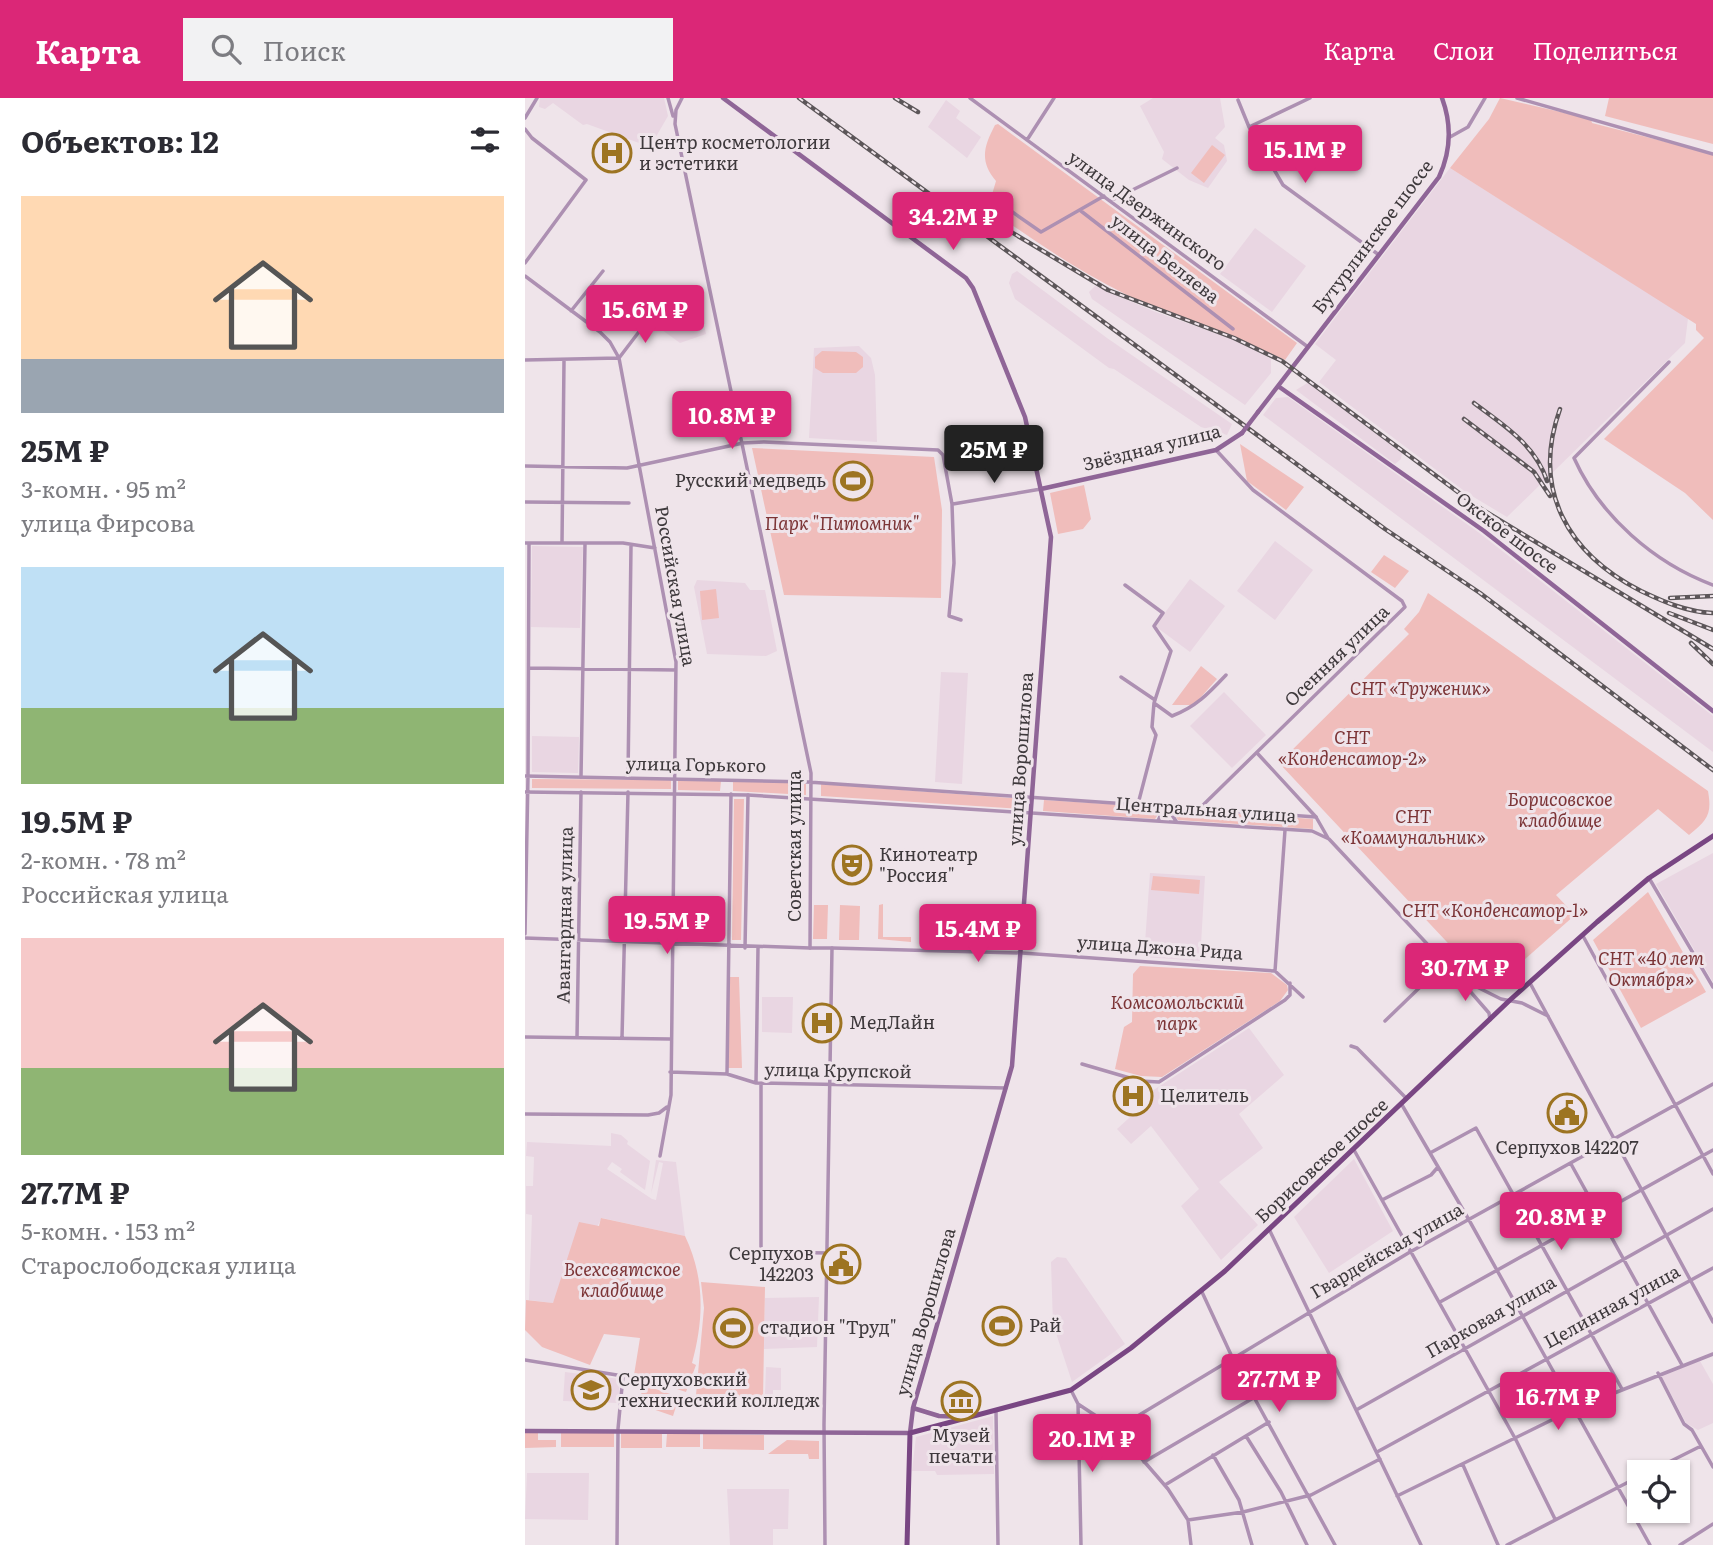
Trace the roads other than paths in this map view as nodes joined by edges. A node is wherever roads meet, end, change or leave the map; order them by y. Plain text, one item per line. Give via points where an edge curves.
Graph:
1 (537, 98) edge
2 (669, 98) edge
3 (682, 98) edge
4 (723, 98) edge
5 (970, 98) edge
6 (1054, 98) edge
7 (1307, 98) edge
8 (1442, 98) edge
9 (1485, 98) edge
10 (1517, 98) edge
11 (1238, 100) dead end
12 (525, 118) edge
13 (674, 118) junction
14 (1249, 127) junction
15 (525, 128) edge
16 (1450, 137) junction
17 (1027, 140) junction
18 (1713, 154) edge
19 (1177, 168) dead end
20 (1104, 196) junction
21 (1110, 201) junction
22 (998, 202) dead end
23 (1081, 211) junction
24 (1379, 255) junction
25 (525, 263) edge
26 (603, 271) dead end
27 (525, 276) edge
28 (571, 311) junction
29 (651, 316) dead end
30 (1233, 329) dead end
31 (1308, 347) junction
32 (619, 358) junction
33 (525, 360) edge
34 (564, 361) junction
35 (1669, 362) dead end
36 (1278, 386) junction
37 (743, 443) junction
38 (1216, 450) junction
39 (525, 466) edge
40 (639, 466) junction
41 (562, 467) junction
42 (1041, 489) junction
43 (525, 502) edge
44 (562, 502) junction
45 (629, 503) dead end
46 (952, 504) junction
47 (527, 543) edge
48 (562, 543) junction
49 (585, 544) junction
50 (631, 545) junction
51 (655, 548) junction
52 (1125, 585) dead end
53 (1713, 585) edge
54 (961, 620) dead end
55 (529, 667) junction
56 (582, 668) junction
57 (629, 669) junction
58 (676, 670) junction
59 (1226, 675) dead end
60 (1121, 677) dead end
61 (1154, 701) junction
62 (1713, 711) edge
63 (1257, 753) junction
64 (526, 776) edge
65 (581, 776) junction
66 (628, 777) junction
67 (674, 778) junction
68 (812, 782) junction
69 (526, 792) edge
70 (581, 792) junction
71 (628, 792) junction
72 (674, 793) junction
73 (731, 794) junction
74 (748, 795) junction
75 (1033, 797) junction
76 (812, 799) junction
77 (1138, 804) junction
78 (1159, 806) junction
79 (1178, 807) junction
80 (1201, 808) junction
81 (1032, 812) junction
82 (1316, 817) junction
83 (1158, 821) junction
84 (1176, 821) junction
85 (1319, 822) junction
86 (1285, 830) junction
87 (1312, 831) junction
88 (1713, 836) edge
89 (1329, 839) junction
90 (526, 855) edge
91 (1649, 878) junction
92 (525, 936) edge
93 (1582, 936) junction
94 (580, 942) junction
95 (625, 943) junction
96 (673, 943) junction
97 (729, 947) junction
98 (745, 948) junction
99 (758, 948) junction
100 (810, 948) junction
101 (832, 948) junction
102 (1022, 953) junction
103 (1445, 963) junction
104 (1275, 971) junction
105 (1459, 978) junction
106 (1290, 983) junction
107 (1530, 983) junction
108 (1713, 987) edge
109 (1303, 997) dead end
110 (1510, 1000) junction
111 (1548, 1016) junction
112 (1490, 1020) junction
113 (1385, 1021) dead end
114 (525, 1037) edge
115 (577, 1038) junction
116 (622, 1038) junction
117 (670, 1039) junction
118 (1351, 1046) dead end
119 (1082, 1064) dead end
120 (670, 1072) junction
121 (727, 1074) junction
122 (759, 1083) junction
123 (1713, 1084) edge
124 (832, 1085) junction
125 (1007, 1088) junction
126 (1407, 1100) junction
127 (670, 1102) junction
128 (1402, 1105) junction
129 (1675, 1106) junction
130 (525, 1114) edge
131 (1615, 1139) junction
132 (1354, 1150) junction
133 (1713, 1150) edge
134 (1430, 1153) junction
135 (660, 1156) dead end
136 (1703, 1156) junction
137 (1571, 1164) junction
138 (1438, 1167) junction
139 (1713, 1174) edge
140 (1642, 1189) junction
141 (1514, 1195) junction
142 (1382, 1200) junction
143 (1713, 1209) edge
144 (1598, 1214) junction
145 (1469, 1220) junction
146 (1269, 1229) junction
147 (1667, 1235) junction
148 (1543, 1245) junction
149 (1410, 1252) junction
150 (829, 1253) junction
151 (1623, 1259) junction
152 (1713, 1268) edge
153 (1498, 1270) junction
154 (1691, 1279) junction
155 (1568, 1289) junction
156 (1202, 1292) junction
157 (1440, 1302) junction
158 (1649, 1303) junction
159 (1310, 1311) junction
160 (1522, 1314) junction
161 (1713, 1322) edge
162 (1592, 1334) junction
163 (1465, 1348) junction
164 (1713, 1354) edge
165 (1233, 1359) junction
166 (1546, 1359) junction
167 (525, 1360) edge
168 (1682, 1365) junction
169 (1658, 1373) junction
170 (1622, 1389) junction
171 (1071, 1390) junction
172 (1490, 1392) junction
173 (1255, 1397) junction
174 (1078, 1404) junction
175 (913, 1408) junction
176 (1358, 1409) junction
177 (1574, 1409) junction
178 (996, 1411) junction
179 (939, 1416) junction
180 (973, 1417) junction
181 (1269, 1422) junction
182 (940, 1426) junction
183 (618, 1429) junction
184 (1116, 1429) junction
185 (525, 1431) edge
186 (824, 1433) junction
187 (910, 1433) junction
188 (1246, 1436) junction
189 (1516, 1440) junction
190 (1701, 1446) junction
191 (1377, 1452) junction
192 (1213, 1455) junction
193 (1380, 1459) junction
194 (1673, 1460) edge
195 (1144, 1462) junction
196 (1463, 1465) junction
197 (1713, 1467) edge
198 (1627, 1482) edge
199 (1165, 1485) junction
200 (1616, 1488) junction
201 (1311, 1495) junction
202 (1398, 1496) junction
203 (1285, 1502) junction
204 (1243, 1512) junction
205 (1555, 1519) junction
206 (1188, 1520) junction
207 (1713, 1524) edge
208 (617, 1545) edge
209 (825, 1545) edge
210 (907, 1545) edge
211 (998, 1545) edge
212 (1081, 1545) edge
213 (1191, 1545) edge
214 (1252, 1545) edge
215 (1307, 1545) edge
216 (1335, 1545) edge
217 (1421, 1545) edge
218 (1499, 1545) edge
219 (1507, 1545) edge
220 (1650, 1545) edge
221 (1680, 1545) edge

1 - 12 street
2 - 3 street
2 - 13 street, Советская улица
3 - 13 street
4 - 42 main road, улица Ворошилова via 966,278 1024,417
5 - 17 street, улица Дзержинского
6 - 17 street
7 - 14 street
8 - 16 main road, Бутурлинское шоссе
9 - 16 street via 1468,127
10 - 18 street
11 - 14 street
13 - 37 street, Советская улица
14 - 24 street via 1283,184
15 - 25 street via 586,180
16 - 24 main road, Бутурлинское шоссе via 1451,152 1439,177
17 - 20 street, улица Дзержинского
19 - 21 street
20 - 21 street, улица Дзержинского
20 - 23 street
21 - 31 street, улица Дзержинского
22 - 23 street via 1040,232
23 - 30 street, улица Беляева
24 - 31 main road, Бутурлинское шоссе
26 - 28 street
27 - 28 street
28 - 32 street via 610,342
29 - 32 street
31 - 36 main road
32 - 34 street
32 - 40 street, Российская улица
33 - 34 street
34 - 41 street
35 - 53 street via 1574,458 1598,499 1627,531 1675,568
36 - 38 main road, Звёздная улица, bridge via 1242,433
36 - 62 main road, Окское шоссе via 1484,531
37 - 40 street
37 - 46 street via 938,450 943,455
37 - 68 street, Советская улица
38 - 42 main road, Звёздная улица
38 - 63 street, Осенняя улица via 1253,489 1405,607
39 - 41 street
40 - 41 street
40 - 51 street, Российская улица
41 - 44 street
42 - 46 street
42 - 75 main road, улица Ворошилова via 1051,537
43 - 44 street
44 - 45 street
44 - 48 street
46 - 54 street via 954,563 949,616
47 - 48 street
47 - 55 street
48 - 49 street
49 - 50 street
49 - 56 street
50 - 51 street
50 - 57 street
51 - 58 street, Российская улица
52 - 61 street via 1163,613 1154,626 1171,651
55 - 56 street
55 - 64 street
56 - 57 street
56 - 65 street
57 - 58 street
57 - 66 street
58 - 67 street, Российская улица
59 - 61 street via 1196,706 1173,716
60 - 61 street
61 - 77 street via 1151,727 1156,735
63 - 80 street, Осенняя улица
63 - 82 street
64 - 65 street, улица Горького
64 - 69 street
65 - 66 street, улица Горького
66 - 67 street, улица Горького
67 - 68 street, улица Горького
67 - 72 street, Российская улица
68 - 75 street, улица Горького
68 - 76 street, Советская улица
69 - 70 street, улица Горького
69 - 90 street
70 - 71 street, улица Горького
70 - 94 street, Авангардная улица
71 - 72 street, улица Горького
71 - 95 street
72 - 73 street, улица Горького
72 - 96 street, Российская улица
73 - 74 street, улица Горького
73 - 97 street
74 - 76 street, улица Горького
74 - 98 street
75 - 77 street, Центральная улица
75 - 81 main road, улица Ворошилова
76 - 81 street, улица Горького
76 - 100 street, Советская улица
77 - 78 street, Центральная улица
78 - 79 street, Центральная улица
78 - 83 street
79 - 80 street, Центральная улица
79 - 84 street via 1172,815
80 - 82 street, Центральная улица
81 - 83 street, Центральная улица
81 - 102 main road, улица Ворошилова
82 - 85 street
83 - 84 street, Центральная улица
84 - 86 street, Центральная улица
85 - 87 street
85 - 89 street
86 - 87 street, Центральная улица
86 - 104 street
87 - 89 street, Центральная улица
88 - 91 main road, Борисовское шоссе
89 - 103 street, Центральная улица
90 - 92 street
91 - 93 main road, Борисовское шоссе
91 - 108 street
92 - 94 street
93 - 107 main road, Борисовское шоссе
93 - 129 street
94 - 95 street
94 - 115 street, Авангардная улица
95 - 96 street
95 - 116 street
96 - 97 street
96 - 117 street, Российская улица
97 - 98 street
97 - 121 street
98 - 99 street
99 - 100 street
99 - 122 street
100 - 101 street, Советская улица
101 - 102 street, улица Джона Рида
101 - 124 street
102 - 104 street, улица Джона Рида
102 - 125 main road, улица Ворошилова
103 - 105 street, Центральная улица
103 - 113 street
104 - 106 street
105 - 110 street, Центральная улица
105 - 112 street
106 - 109 street
106 - 119 street via 1286,1000 1165,1080 1140,1081
107 - 110 main road, Борисовское шоссе
107 - 111 street
110 - 111 street, Центральная улица
110 - 112 main road, Борисовское шоссе
111 - 131 street
112 - 126 main road, Борисовское шоссе
114 - 115 street
115 - 116 street
116 - 117 street
117 - 120 street, Российская улица
118 - 126 street
120 - 121 street, улица Крупской
120 - 127 street, Российская улица
121 - 122 street, улица Крупской
122 - 124 street, улица Крупской
122 - 150 street via 761,1252
123 - 129 street, Гвардейская улица
124 - 125 street, улица Крупской
124 - 150 street
125 - 175 main road, улица Ворошилова
126 - 128 main road, Борисовское шоссе
127 - 130 street via 654,1114
127 - 135 street, Российская улица
128 - 132 main road, Борисовское шоссе
128 - 134 street
129 - 131 street, Гвардейская улица
129 - 136 street
131 - 137 street, Гвардейская улица
131 - 140 street
132 - 142 street
132 - 146 main road, Борисовское шоссе
133 - 136 street
134 - 138 street
134 - 141 street via 1476,1128
136 - 139 street
136 - 140 street
137 - 141 street, Гвардейская улица
137 - 144 street
138 - 142 street
138 - 145 street
140 - 144 street
140 - 147 street
141 - 145 street, Гвардейская улица
141 - 148 street
142 - 149 street
143 - 147 street, Парковая улица
144 - 148 street
144 - 151 street
145 - 149 street, Гвардейская улица
145 - 153 street
146 - 156 main road, Борисовское шоссе
146 - 159 street
147 - 151 street, Парковая улица
147 - 154 street
148 - 153 street
148 - 155 street
149 - 157 street
149 - 159 street, Гвардейская улица
150 - 186 street
151 - 155 street, Парковая улица
151 - 158 street
152 - 154 street, Целинная улица
153 - 157 street
153 - 160 street
154 - 158 street, Целинная улица
154 - 161 street
155 - 160 street, Парковая улица
155 - 162 street
156 - 165 street
156 - 171 main road, Борисовское шоссе
157 - 163 street
158 - 162 street, Целинная улица
158 - 168 street
159 - 165 street, Гвардейская улица
159 - 176 street
160 - 163 street, Парковая улица
160 - 166 street
162 - 166 street, Целинная улица
162 - 170 street
163 - 172 street
163 - 176 street, Парковая улица
164 - 168 street
165 - 173 street
165 - 184 street, Гвардейская улица
166 - 172 street, Целинная улица
166 - 177 street
167 - 183 street via 623,1376
168 - 169 street
169 - 170 street
169 - 190 street
170 - 177 street
171 - 174 street
171 - 178 main road, Борисовское шоссе
172 - 189 street
172 - 191 street, Целинная улица
173 - 181 street
173 - 195 street
174 - 184 street
174 - 212 street
175 - 179 main road
175 - 187 main road, улица Ворошилова
176 - 191 street
177 - 189 street
177 - 200 street
178 - 180 main road, Борисовское шоссе
178 - 211 street
179 - 180 main road
179 - 182 main road
180 - 182 main road, Борисовское шоссе
181 - 188 street
181 - 201 street
182 - 187 main road, Борисовское шоссе
183 - 185 main road
183 - 186 main road
183 - 208 street
184 - 195 street
186 - 187 main road
186 - 209 street
187 - 210 main road, улица Ворошилова
188 - 192 street
188 - 203 street
189 - 196 street
189 - 205 street
190 - 194 street
190 - 197 street
191 - 193 street
192 - 199 street
192 - 204 street
193 - 201 street
193 - 202 street
195 - 199 street
196 - 202 street
196 - 218 street
198 - 200 street
199 - 206 street
200 - 205 street
200 - 220 street
201 - 203 street
201 - 216 street
202 - 217 street
203 - 204 street
203 - 215 street
204 - 206 street
204 - 214 street
205 - 219 street
206 - 213 street
207 - 221 street

